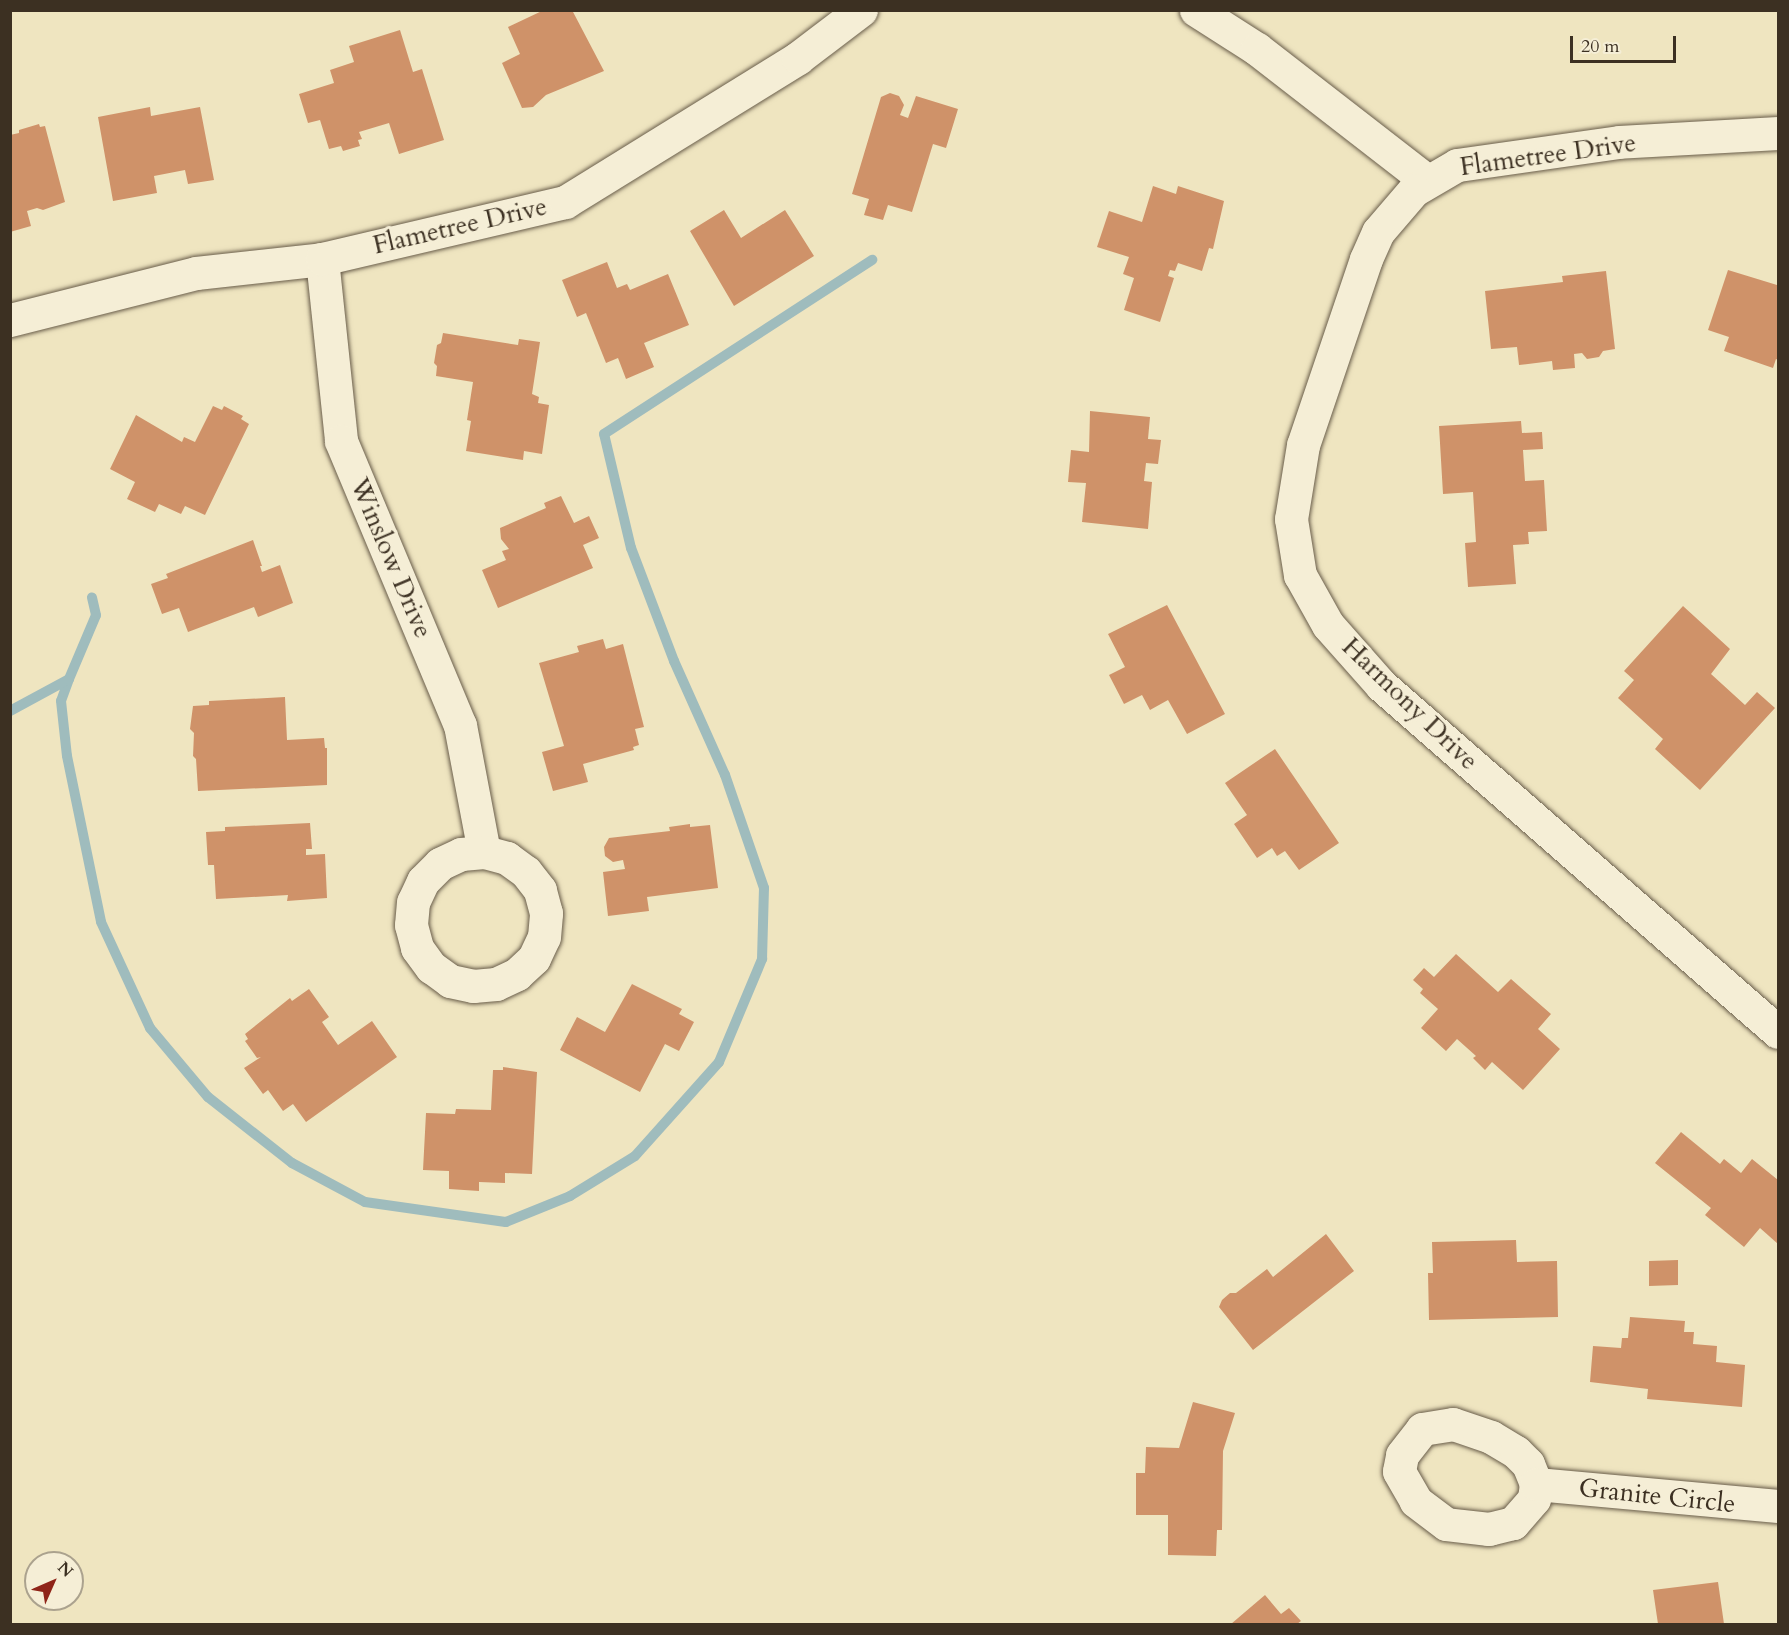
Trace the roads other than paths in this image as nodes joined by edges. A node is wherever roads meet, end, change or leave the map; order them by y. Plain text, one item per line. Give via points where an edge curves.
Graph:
1 (861, 10) edge
2 (1197, 10) edge
3 (1779, 133) edge
4 (1427, 181) junction
5 (322, 259) junction
6 (10, 320) edge
7 (484, 852) junction
8 (1779, 1032) edge
9 (1536, 1484) dead end
10 (1779, 1506) edge

1 - 5 street, Flametree Drive via 798,58 565,202
2 - 4 street, Flametree Drive via 1257,49
3 - 4 street, Flametree Drive via 1619,142 1457,165
4 - 8 street, Harmony Drive via 1414,190 1378,232 1302,444 1291,519 1300,575 1328,625 1382,685
5 - 6 street, Flametree Drive via 196,273
5 - 7 street, Winslow Drive via 341,441 460,725
7 - 7 street via 461,854 440,864 423,881 413,902 411,925 417,948 431,967 450,981 473,986 496,984 518,975 534,958 544,937 546,913 540,890 526,872 507,858
9 - 10 street, Granite Circle

